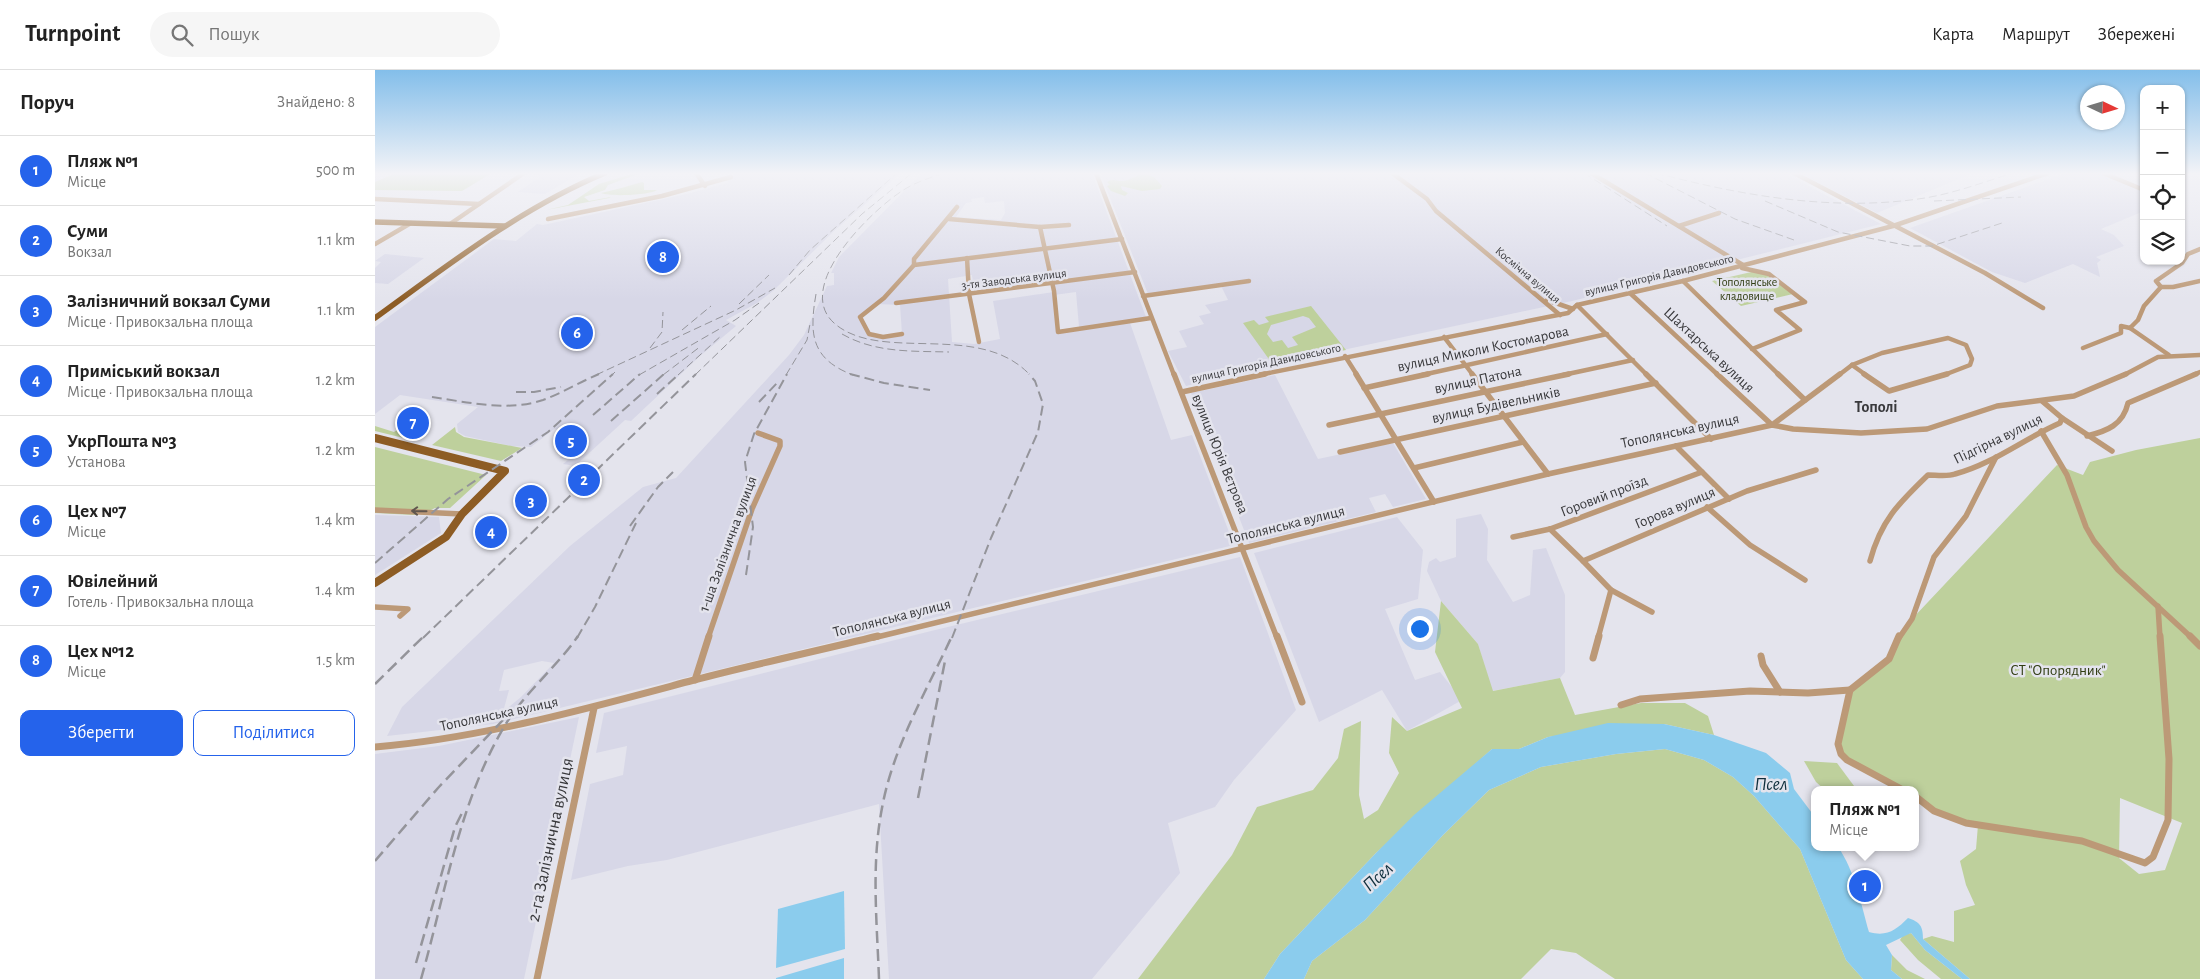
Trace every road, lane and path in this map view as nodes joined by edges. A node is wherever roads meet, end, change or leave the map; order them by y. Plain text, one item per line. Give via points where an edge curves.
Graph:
1 (462, 215) edge
2 (524, 215) edge
3 (565, 215) edge
4 (951, 215) edge
5 (1113, 215) edge
6 (1441, 215) edge
7 (1661, 215) edge
8 (1712, 215) edge
9 (1873, 215) edge
10 (1924, 215) edge
11 (949, 218) junction
12 (548, 219) dead end
13 (375, 222) edge
14 (411, 223) junction
15 (450, 224) junction
16 (1069, 225) dead end
17 (506, 226) junction
18 (1679, 226) junction
19 (1893, 226) junction
20 (1040, 227) junction
21 (1123, 240) junction
22 (375, 244) edge
23 (1045, 249) junction
24 (2199, 252) edge
25 (967, 258) junction
26 (914, 265) junction
27 (1743, 265) junction
28 (1734, 268) junction
29 (1135, 272) junction
30 (1249, 281) dead end
31 (1683, 281) junction
32 (2200, 281) edge
33 (1053, 284) junction
34 (2161, 287) junction
35 (1630, 293) junction
36 (969, 294) junction
37 (1143, 296) junction
38 (1541, 297) junction
39 (896, 303) dead end
40 (1575, 307) junction
41 (2043, 308) dead end
42 (1560, 315) junction
43 (375, 318) edge
44 (1151, 318) junction
45 (2130, 328) junction
46 (903, 334) dead end
47 (1607, 334) junction
48 (1445, 337) junction
49 (979, 342) dead end
50 (2083, 348) dead end
51 (1752, 349) junction
52 (2169, 355) junction
53 (2200, 355) edge
54 (1345, 356) junction
55 (1633, 360) junction
56 (1852, 365) junction
57 (1466, 366) junction
58 (2200, 372) edge
59 (1657, 383) junction
60 (1364, 388) junction
61 (1182, 392) junction
62 (1486, 392) junction
63 (1805, 400) junction
64 (2042, 401) junction
65 (1380, 413) junction
66 (1504, 416) junction
67 (2062, 418) junction
68 (1329, 425) dead end
69 (1772, 425) junction
70 (2041, 432) junction
71 (758, 433) dead end
72 (2087, 436) junction
73 (375, 438) edge
74 (1711, 438) junction
75 (1396, 440) junction
76 (1523, 442) junction
77 (1676, 446) junction
78 (2112, 451) dead end
79 (1340, 452) dead end
80 (1996, 457) junction
81 (1413, 468) junction
82 (1816, 470) dead end
83 (1702, 472) junction
84 (1547, 474) junction
85 (1729, 499) junction
86 (1434, 502) junction
87 (1707, 508) junction
88 (375, 510) edge
89 (462, 514) junction
90 (1550, 530) junction
91 (1513, 537) dead end
92 (1245, 550) junction
93 (1583, 561) junction
94 (1870, 561) dead end
95 (1805, 580) dead end
96 (375, 583) edge
97 (1611, 590) junction
98 (2158, 606) junction
99 (375, 607) edge
100 (1652, 612) dead end
101 (400, 616) dead end
102 (2200, 646) edge
103 (1761, 656) dead end
104 (1593, 658) dead end
105 (695, 680) junction
106 (1850, 690) junction
107 (1780, 692) junction
108 (1302, 702) dead end
109 (1621, 704) dead end
110 (594, 708) junction
111 (375, 747) edge
112 (1895, 786) edge
113 (1919, 799) edge
114 (537, 979) edge

1 - 15 street
2 - 17 main road
3 - 12 street
4 - 11 street
5 - 21 street, вулиця Юрія Вєтрова
6 - 38 street, Космічна вулиця
7 - 18 street
8 - 18 street
9 - 19 street
10 - 19 street, вулиця Григорія Давидовського
11 - 20 street
11 - 26 street via 914,259
13 - 14 main road
14 - 15 main road
14 - 22 street
15 - 17 main road
16 - 20 street
17 - 43 main road via 477,243
18 - 27 street
19 - 27 street, вулиця Григорія Давидовського
19 - 41 street via 1985,273
20 - 23 street via 1039,238
21 - 23 street
21 - 29 street, вулиця Юрія Вєтрова
23 - 25 street
23 - 33 street
24 - 34 street via 2188,254 2182,263 2156,280
25 - 26 street
25 - 36 street
26 - 46 street via 884,298 860,317 869,334 883,337
27 - 28 street, вулиця Григорія Давидовського
28 - 31 street, вулиця Григорія Давидовського
28 - 51 street via 1758,268 1767,272 1805,302 1776,310 1800,330
29 - 33 street, 3-тя Заводська вулиця
29 - 37 street, вулиця Юрія Вєтрова
30 - 37 street
31 - 35 street, вулиця Григорія Давидовського
31 - 51 street
32 - 34 street
33 - 36 street, 3-тя Заводська вулиця
33 - 44 street via 1058,332
34 - 45 street
35 - 40 street, вулиця Григорія Давидовського
35 - 69 street, Шахтарська вулиця
36 - 39 street, 3-тя Заводська вулиця
36 - 49 street
37 - 44 street, вулиця Юрія Вєтрова
38 - 40 street
38 - 42 street, Космічна вулиця
40 - 42 street, вулиця Григорія Давидовського
40 - 47 street, Космічна вулиця
42 - 48 street, вулиця Григорія Давидовського
44 - 61 street, вулиця Юрія Вєтрова
45 - 50 street via 2121,326 2121,333
45 - 52 street
47 - 55 street, Космічна вулиця
47 - 57 street, вулиця Миколи Костомарова
48 - 54 street, вулиця Григорія Давидовського
48 - 57 street
51 - 63 street
52 - 53 street, Тополянська вулиця
52 - 64 street, Тополянська вулиця via 2158,357 2074,396
54 - 60 street
54 - 61 street, вулиця Григорія Давидовського
55 - 59 street, Космічна вулиця
55 - 62 street, вулиця Патона
56 - 56 street via 1889,391 1928,381 1970,365 1973,359 1966,345 1948,338 1882,353
56 - 63 street
57 - 60 street, вулиця Миколи Костомарова
57 - 62 street
58 - 72 street via 2128,403 2127,411 2113,429
59 - 66 street, вулиця Будівельників
59 - 74 street, Космічна вулиця
60 - 65 street
61 - 92 street, вулиця Юрія Вєтрова
62 - 65 street, вулиця Патона
62 - 66 street
63 - 69 street
64 - 67 street
64 - 69 street, Тополянська вулиця via 1997,406 1937,426 1907,431 1835,432
65 - 68 street, вулиця Патона
65 - 75 street
66 - 75 street, вулиця Будівельників
66 - 76 street
67 - 70 street, Підгірна вулиця via 2061,423
67 - 72 street
69 - 74 street, Тополянська вулиця
70 - 80 street, Підгірна вулиця
70 - 98 street via 2076,495 2093,540
71 - 105 street, 1-ша Залізнична вулиця via 780,441 780,449 752,509
72 - 78 street
73 - 89 main road via 503,470 503,476
74 - 77 street, Тополянська вулиця
75 - 79 street, вулиця Будівельників
75 - 81 street
76 - 81 street
76 - 84 street
77 - 83 street
77 - 84 street, Тополянська вулиця
80 - 94 street, Підгірна вулиця via 1954,475 1928,475 1887,516 1875,536
80 - 106 street via 1966,516 1934,557 1912,619 1900,635 1889,660
81 - 86 street
82 - 85 street, Горова вулиця
83 - 85 street
83 - 90 street, Горовий проїзд
84 - 86 street, Тополянська вулиця
85 - 87 street, Горова вулиця
86 - 92 street, Тополянська вулиця
87 - 93 street, Горова вулиця
87 - 95 street via 1749,544
89 -> 88 street
89 - 96 main road via 446,537
90 - 91 street, Горовий проїзд
90 - 93 street
92 - 105 street, Тополянська вулиця
92 - 108 street, вулиця Юрія Вєтрова
93 - 97 street
97 - 100 street
97 - 104 street
98 - 102 street
98 - 113 street via 2169,759 2168,820 2153,857 2137,862 2082,841 1966,823 1934,811
99 - 101 street via 408,609
103 - 107 street
105 - 110 street, Тополянська вулиця
106 - 107 street
106 - 112 street via 1839,752 1849,762
107 - 109 street via 1750,691
110 - 111 street, Тополянська вулиця via 421,744
110 - 114 street, 2-га Залізнична вулиця

